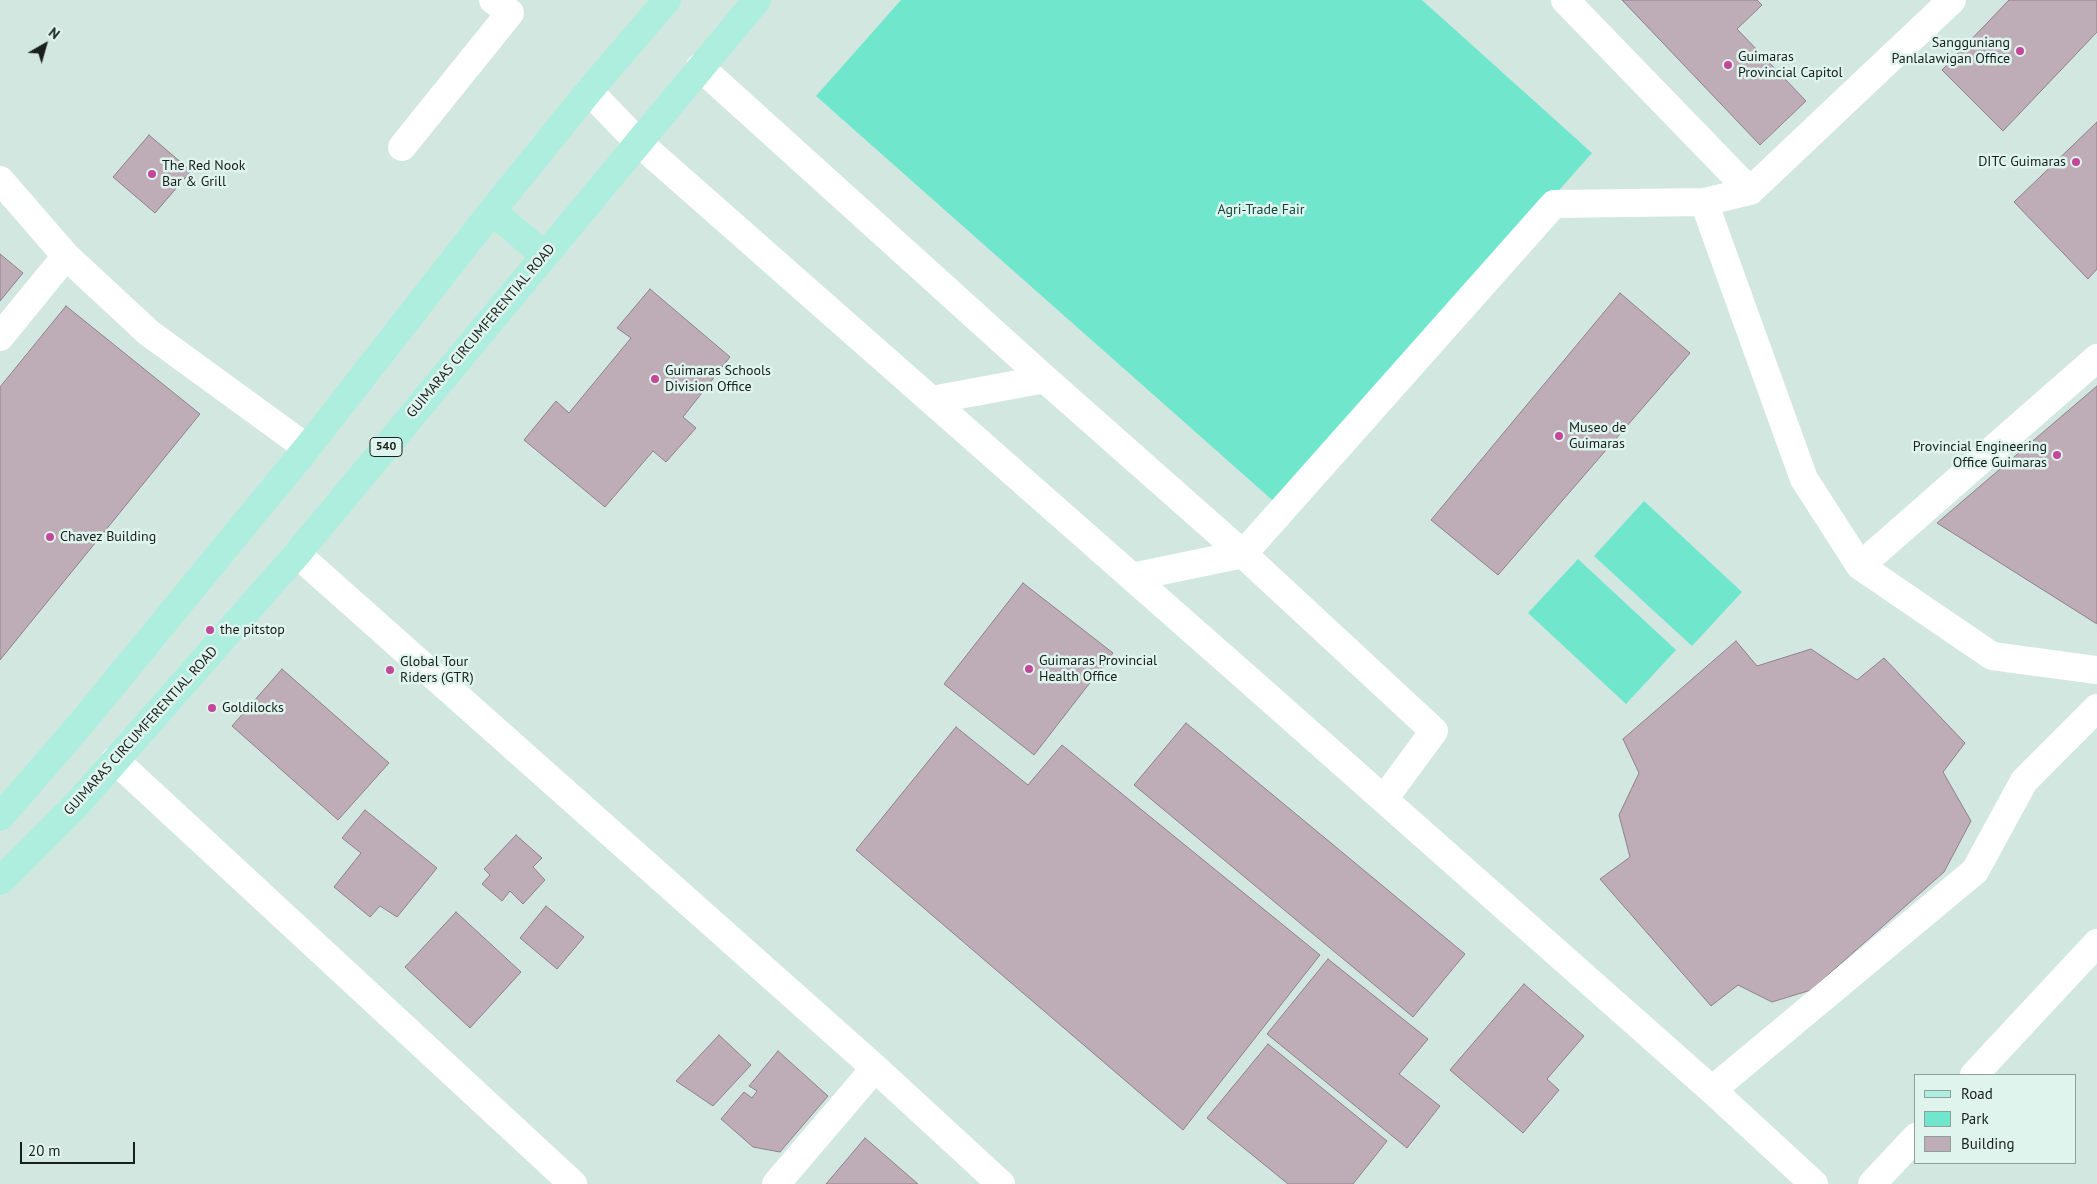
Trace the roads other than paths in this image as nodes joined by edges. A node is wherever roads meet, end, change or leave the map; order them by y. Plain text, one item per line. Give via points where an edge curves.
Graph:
1 (667, 0) edge
2 (757, 0) edge
3 (1565, 0) edge
4 (1952, 0) edge
5 (508, 4) edge
6 (700, 67) junction
7 (589, 91) junction
8 (638, 142) junction
9 (402, 147) dead end
10 (0, 180) edge
11 (1750, 192) junction
12 (1704, 202) junction
13 (492, 211) junction
14 (544, 255) junction
15 (66, 256) junction
16 (0, 337) edge
17 (2097, 358) edge
18 (1045, 379) junction
19 (932, 400) junction
20 (307, 448) junction
21 (297, 554) junction
22 (1243, 554) junction
23 (1860, 566) junction
24 (1132, 577) junction
25 (2097, 670) edge
26 (2097, 708) edge
27 (115, 760) junction
28 (1384, 800) junction
29 (0, 817) edge
30 (0, 881) edge
31 (2097, 943) edge
32 (875, 1068) junction
33 (1975, 1074) edge
34 (1712, 1090) junction
35 (1914, 1139) edge
36 (573, 1184) edge
37 (776, 1184) edge
38 (1001, 1184) edge
39 (1814, 1184) edge
40 (1872, 1184) edge

1 - 7 main road
2 - 6 main road, GUIMARAS CIRCUMFERENTIAL ROAD / 540
3 - 11 street
4 - 11 street
5 - 9 street
6 - 8 main road, GUIMARAS CIRCUMFERENTIAL ROAD / 540
6 - 18 street
7 - 8 street
7 - 13 main road
8 - 14 main road, GUIMARAS CIRCUMFERENTIAL ROAD / 540
8 - 19 street
10 - 15 street
11 - 12 street
12 - 22 street via 1554,204
12 - 23 street via 1804,479
13 - 14 main road
13 - 20 main road
14 - 21 main road, GUIMARAS CIRCUMFERENTIAL ROAD / 540
15 - 16 street
15 - 20 street via 149,333
17 - 23 street
18 - 19 street
18 - 22 street
19 - 24 street
20 - 29 main road via 79,726
21 - 27 main road, GUIMARAS CIRCUMFERENTIAL ROAD / 540
21 - 32 street
22 - 24 street
22 - 28 street via 1434,732
23 - 25 street via 1992,656
24 - 28 street
26 - 34 street via 2024,781 1976,871
27 - 30 main road, GUIMARAS CIRCUMFERENTIAL ROAD / 540 via 79,802
27 - 36 street
28 - 34 street
31 - 33 street
32 - 37 street
32 - 38 street
34 - 39 street
35 - 40 street

